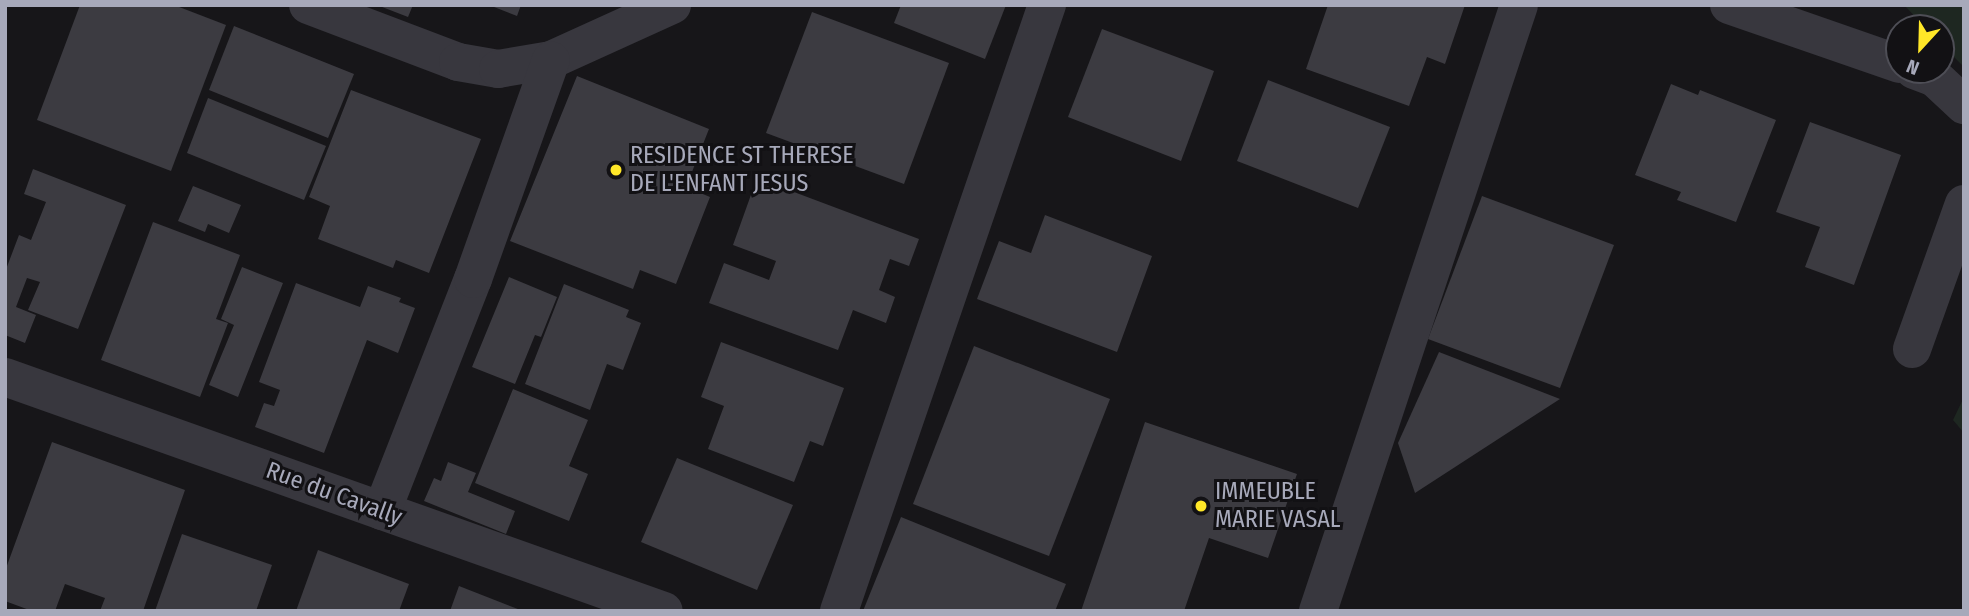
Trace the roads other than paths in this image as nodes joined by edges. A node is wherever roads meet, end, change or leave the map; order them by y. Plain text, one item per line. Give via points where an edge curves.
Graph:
1 (308, 5) edge
2 (672, 5) edge
3 (1047, 5) edge
4 (1519, 5) edge
5 (1730, 5) edge
6 (1885, 59) edge
7 (551, 60) junction
8 (1941, 84) edge
9 (1964, 105) edge
10 (1964, 204) edge
11 (1912, 349) dead end
12 (5, 377) edge
13 (382, 511) junction
14 (664, 611) edge
15 (839, 611) edge
16 (1318, 611) edge

1 - 7 street via 458,62 498,69
2 - 7 street
3 - 15 street
4 - 16 street
5 - 6 street
7 - 13 street via 473,279
8 - 9 street
10 - 11 street
12 - 13 street, Rue du Cavally
13 - 14 street, Rue du Cavally

